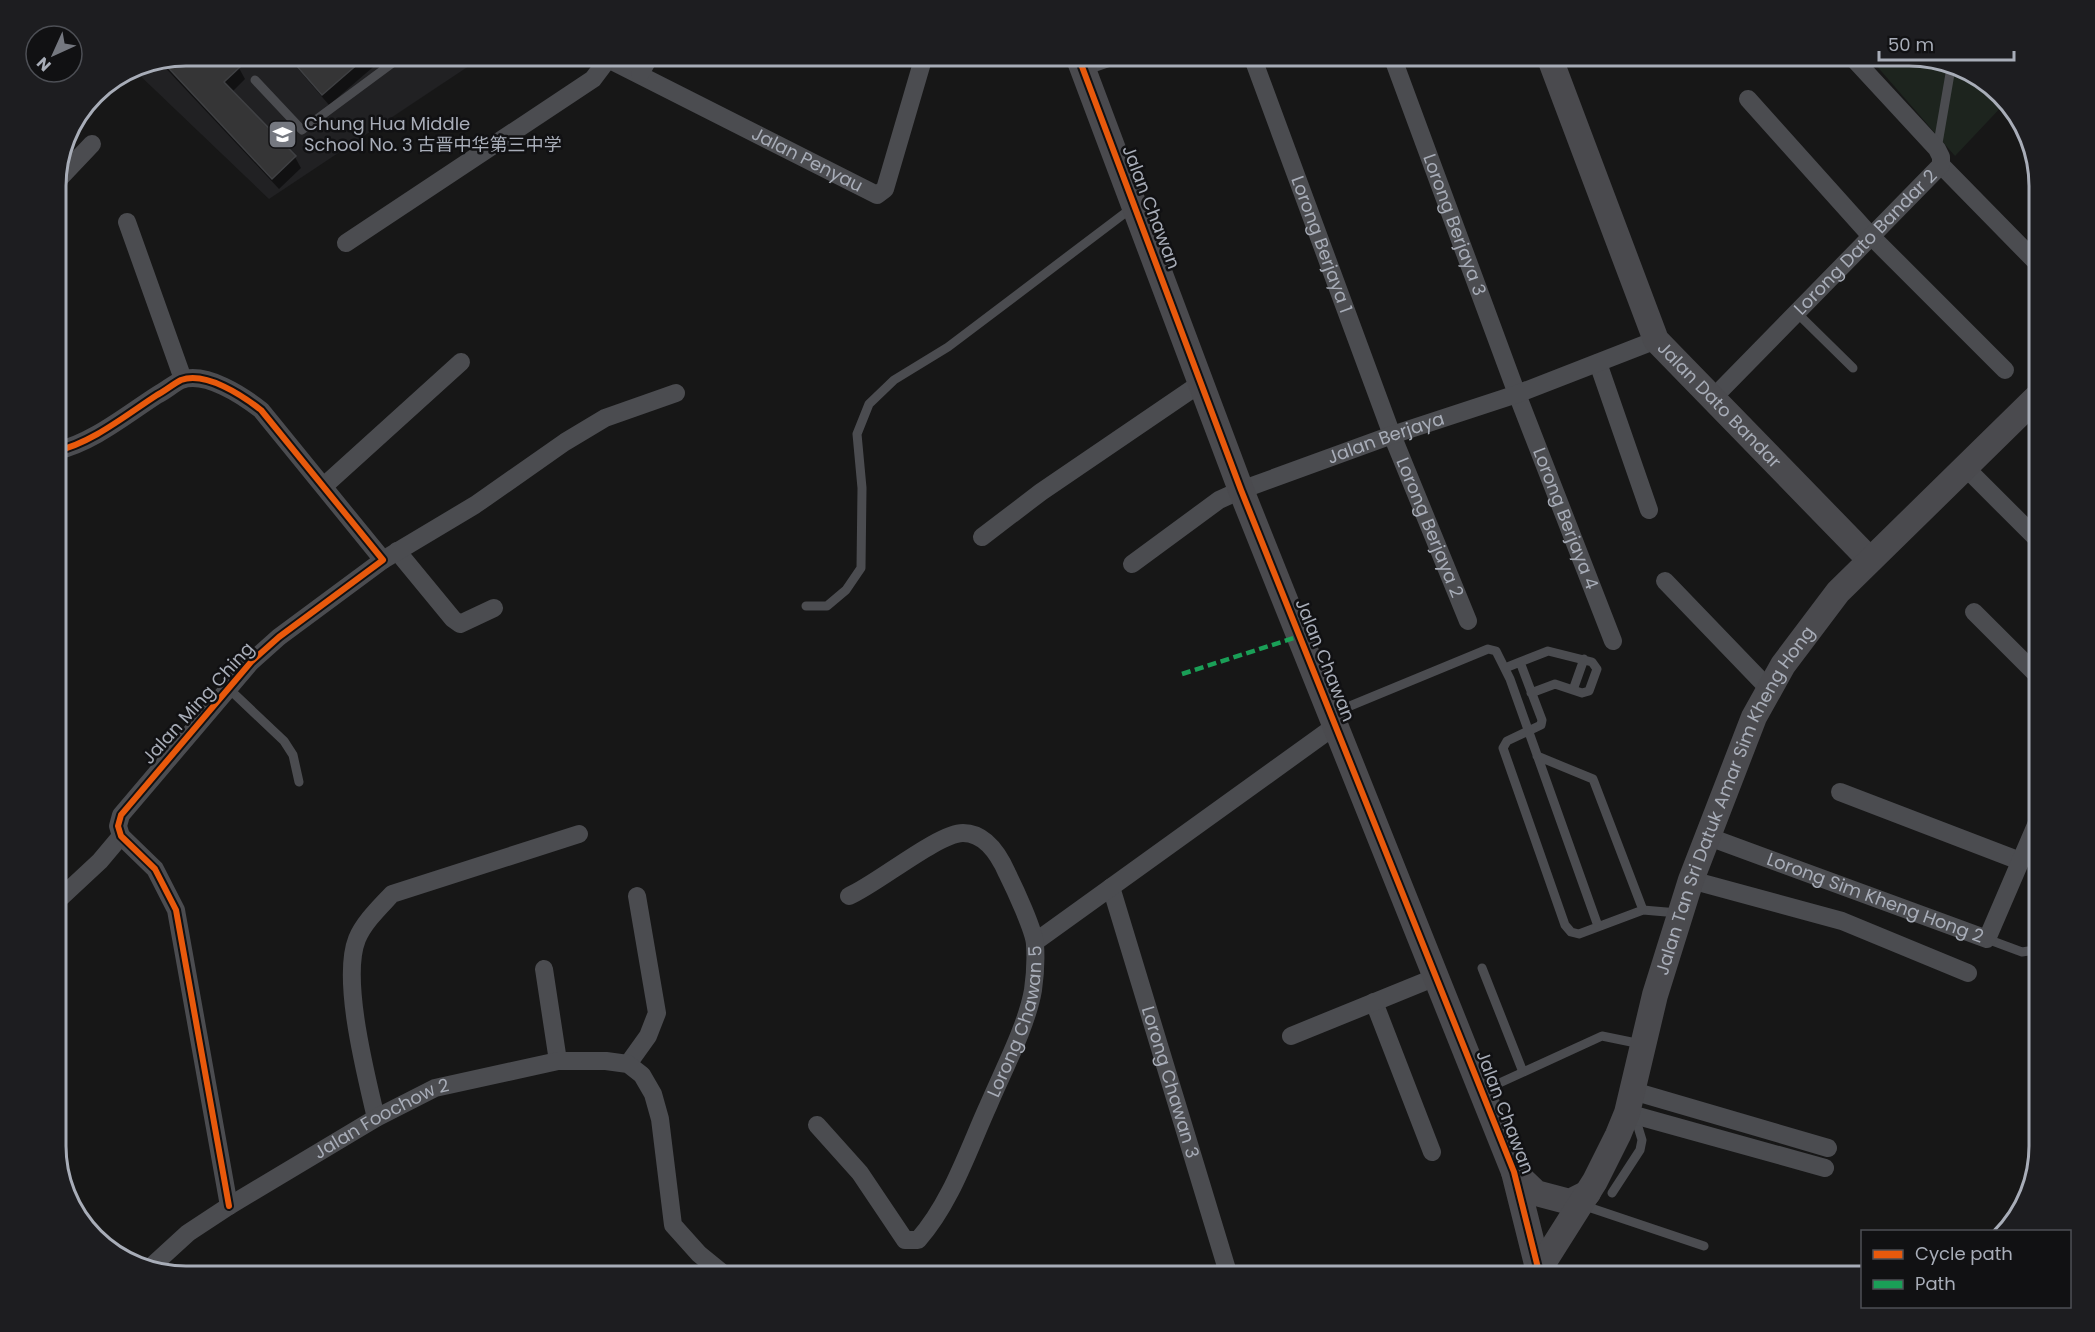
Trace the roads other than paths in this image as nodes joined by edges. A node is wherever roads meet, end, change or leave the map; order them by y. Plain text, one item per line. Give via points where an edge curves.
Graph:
1 (388, 66) edge
2 (600, 66) edge
3 (624, 66) edge
4 (644, 66) edge
5 (921, 66) edge
6 (1082, 66) edge
7 (1256, 66) edge
8 (1396, 66) edge
9 (1552, 66) edge
10 (1860, 66) edge
11 (1950, 73) edge
12 (640, 74) junction
13 (255, 80) dead end
14 (1748, 99) dead end
15 (92, 144) dead end
16 (1939, 157) junction
17 (67, 170) edge
18 (1135, 206) junction
19 (127, 222) dead end
20 (1870, 235) junction
21 (346, 243) dead end
22 (2029, 253) edge
23 (1796, 312) junction
24 (1656, 340) junction
25 (461, 362) dead end
26 (1598, 363) junction
27 (1853, 368) dead end
28 (2005, 370) dead end
29 (183, 379) junction
30 (1201, 383) junction
31 (676, 393) dead end
32 (1518, 394) junction
33 (1713, 398) junction
34 (2029, 406) edge
35 (1392, 435) junction
36 (66, 449) edge
37 (1965, 467) junction
38 (324, 486) junction
39 (1241, 490) junction
40 (1649, 510) dead end
41 (2029, 530) edge
42 (982, 537) dead end
43 (390, 555) junction
44 (1870, 560) junction
45 (1132, 564) dead end
46 (1665, 581) dead end
47 (806, 606) dead end
48 (494, 608) dead end
49 (1974, 612) dead end
50 (1468, 621) dead end
51 (1613, 642) dead end
52 (1584, 659) junction
53 (1520, 662) junction
54 (2029, 666) edge
55 (1505, 668) junction
56 (227, 687) junction
57 (1769, 689) junction
58 (1573, 690) junction
59 (1532, 693) junction
60 (1333, 720) junction
61 (1528, 732) junction
62 (1537, 756) junction
63 (299, 782) dead end
64 (1839, 792) dead end
65 (579, 834) dead end
66 (121, 836) junction
67 (1709, 837) junction
68 (2029, 842) edge
69 (2020, 861) junction
70 (1691, 880) junction
71 (1111, 887) junction
72 (66, 893) edge
73 (637, 896) dead end
74 (849, 896) dead end
75 (1643, 910) junction
76 (1680, 913) junction
77 (1598, 926) junction
78 (1987, 939) junction
79 (1035, 942) junction
80 (2029, 951) edge
81 (1482, 968) dead end
82 (544, 969) dead end
83 (1968, 973) dead end
84 (1436, 977) junction
85 (1374, 1002) junction
86 (1291, 1036) dead end
87 (1644, 1044) junction
88 (558, 1061) junction
89 (635, 1069) junction
90 (1523, 1072) junction
91 (1482, 1091) junction
92 (1632, 1107) junction
93 (375, 1118) junction
94 (817, 1125) dead end
95 (1828, 1148) dead end
96 (1432, 1152) dead end
97 (1825, 1168) dead end
98 (1514, 1172) junction
99 (1593, 1197) junction
100 (229, 1206) junction
101 (1704, 1246) dead end
102 (156, 1262) edge
103 (714, 1266) edge
104 (1225, 1266) edge
105 (1535, 1266) edge
106 (1543, 1266) edge

1 - 13 lane via 302,130
2 - 21 street via 593,79
3 - 12 street, Jalan Penyau
4 - 12 street
5 - 12 street, Jalan Penyau via 885,189 877,195
6 - 18 street, Jalan Chawan
7 - 35 street, Lorong Berjaya 1
8 - 32 street, Lorong Berjaya 3
9 - 24 street, Jalan Dato Bandar
10 - 16 street, Lorong Dato Bandar 2
11 - 16 lane
14 - 20 street
15 - 17 street
16 - 20 street, Lorong Dato Bandar 2
16 - 22 street
18 - 30 street, Jalan Chawan
18 - 47 lane via 948,347 894,380 869,405 857,434 862,488 861,568 846,590 827,606
19 - 29 street
20 - 23 street, Lorong Dato Bandar 2
20 - 28 street
23 - 27 lane
23 - 33 street, Lorong Dato Bandar 2
24 - 26 street, Jalan Berjaya
24 - 33 street, Jalan Dato Bandar
25 - 38 street
26 - 32 street, Jalan Berjaya
26 - 40 street
29 - 36 street
29 - 38 street via 215,382 239,393 261,410
30 - 39 street, Jalan Chawan
30 - 42 street
31 - 43 street, Jalan Ming Ching via 605,418 475,505
32 - 35 street, Jalan Berjaya
32 - 51 street, Lorong Berjaya 4
33 - 44 street, Jalan Dato Bandar
34 - 37 street, Jalan Tan Sri Datuk Amar Sim Kheng Hong
35 - 39 street, Jalan Berjaya
35 - 50 street, Lorong Berjaya 2
37 - 41 street
37 - 44 street, Jalan Tan Sri Datuk Amar Sim Kheng Hong
38 - 43 street
39 - 45 street, Jalan Berjaya via 1219,500
39 - 60 street, Jalan Chawan
43 - 48 street via 460,624
43 - 56 street, Jalan Ming Ching via 279,637
44 - 57 street, Jalan Tan Sri Datuk Amar Sim Kheng Hong via 1838,592
46 - 57 street
49 - 54 street
52 - 53 lane via 1548,651
52 - 58 lane
52 - 58 lane via 1597,669 1589,691
53 - 55 lane
53 - 59 lane
55 - 60 lane via 1496,651 1488,649
55 - 61 lane
56 - 63 lane via 284,741 293,755
56 - 66 street, Jalan Ming Ching via 121,815
57 - 67 street, Jalan Tan Sri Datuk Amar Sim Kheng Hong via 1754,717
58 - 59 lane via 1555,684
59 - 61 lane via 1542,725
60 - 71 street
60 - 84 street, Jalan Chawan
61 - 62 lane
61 - 77 lane via 1507,741 1503,748 1565,926 1580,934
62 - 75 lane via 1593,779
62 - 77 lane
64 - 69 street
65 - 93 street via 392,894 374,913 357,939 353,967 358,1040
66 - 72 street
66 - 100 street via 155,869 176,910
67 - 70 street, Jalan Tan Sri Datuk Amar Sim Kheng Hong
67 - 78 street, Lorong Sim Kheng Hong 2
68 - 69 street, Lorong Sim Kheng Hong 2
69 - 78 street, Lorong Sim Kheng Hong 2
70 - 76 street, Jalan Tan Sri Datuk Amar Sim Kheng Hong
70 - 83 street via 1842,921
71 - 79 street
71 - 104 street, Lorong Chawan 3
73 - 89 street via 657,1013
74 - 79 street, Lorong Chawan 5 via 868,888 929,846 962,833 980,837 996,851 1004,866
75 - 76 lane
75 - 77 lane
76 - 87 street, Jalan Tan Sri Datuk Amar Sim Kheng Hong
78 - 80 lane
79 - 94 street, Lorong Chawan 5 via 1033,991 1011,1054 934,1222 918,1240 905,1240 860,1173
81 - 90 lane
82 - 88 street
84 - 85 street
84 - 91 street, Jalan Chawan
85 - 86 street
85 - 96 street
87 - 90 lane via 1602,1036
87 - 92 street, Jalan Tan Sri Datuk Amar Sim Kheng Hong
88 - 89 street, Jalan Foochow 2 via 606,1061
88 - 93 street, Jalan Foochow 2 via 435,1088
89 - 103 street via 653,1094 660,1119 674,1225
90 - 91 lane
91 - 98 street, Jalan Chawan
92 - 95 street
92 - 97 street
92 - 99 street, Jalan Tan Sri Datuk Amar Sim Kheng Hong
93 - 100 street, Jalan Foochow 2
98 - 99 street via 1544,1196 1570,1202
98 - 105 street, Jalan Chawan
99 - 101 lane
99 - 106 street, Jalan Tan Sri Datuk Amar Sim Kheng Hong
100 - 102 street, Jalan Foochow 2 via 188,1233

